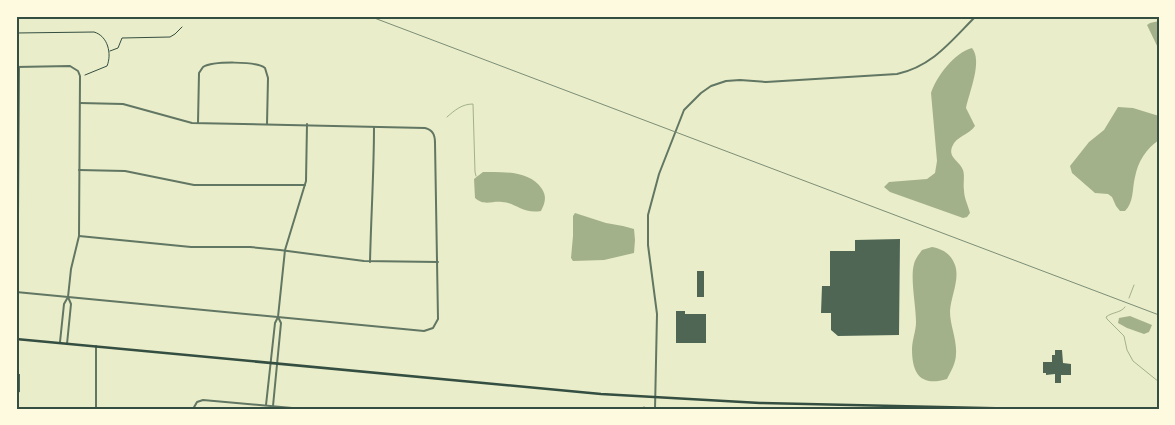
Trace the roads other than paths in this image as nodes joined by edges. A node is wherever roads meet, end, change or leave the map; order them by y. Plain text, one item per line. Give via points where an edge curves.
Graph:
1 (976, 16) edge
2 (18, 67) edge
3 (80, 103) junction
4 (198, 123) junction
5 (268, 124) junction
6 (307, 124) junction
7 (374, 127) junction
8 (79, 170) junction
9 (305, 185) junction
10 (16, 222) edge
11 (79, 236) junction
12 (285, 250) junction
13 (370, 262) junction
14 (438, 262) junction
15 (16, 292) edge
16 (68, 298) junction
17 (278, 317) junction
18 (16, 339) edge
19 (60, 343) junction
20 (68, 344) junction
21 (96, 346) junction
22 (271, 363) junction
23 (277, 364) junction
24 (656, 397) junction
25 (266, 405) junction
26 (273, 406) junction
27 (96, 409) edge
28 (193, 409) edge
29 (303, 409) edge
30 (655, 409) edge
31 (1025, 409) edge

1 - 24 street via 935,57 910,72 766,82 726,81 711,86 691,101 675,132 649,210 648,245 658,314
2 - 3 street via 74,68 79,73
2 - 10 street
3 - 4 street via 123,104
3 - 8 street
4 - 5 street
4 - 5 street via 203,67 254,64 265,68 268,78
5 - 6 street
6 - 7 street
6 - 9 street
7 - 13 street
7 - 14 street via 424,128 430,130 435,138
8 - 9 street via 126,171 186,184
8 - 11 street
9 - 12 street
11 - 12 street via 191,247
11 - 16 street
12 - 13 street
12 - 17 street
13 - 14 street
14 - 17 street via 438,319 434,328 428,331
15 - 16 street
16 - 17 street
16 - 19 street via 64,304
16 - 20 street via 71,304
17 - 22 street
17 - 23 street via 281,323
18 - 19 main road
19 - 20 main road
20 - 21 main road
21 - 22 main road
21 - 27 street
22 - 23 main road
22 - 25 street
23 - 24 main road
23 - 26 street
24 - 30 street
24 - 31 main road via 778,404
25 - 26 street
25 - 28 street via 206,400 197,402
26 - 29 street

